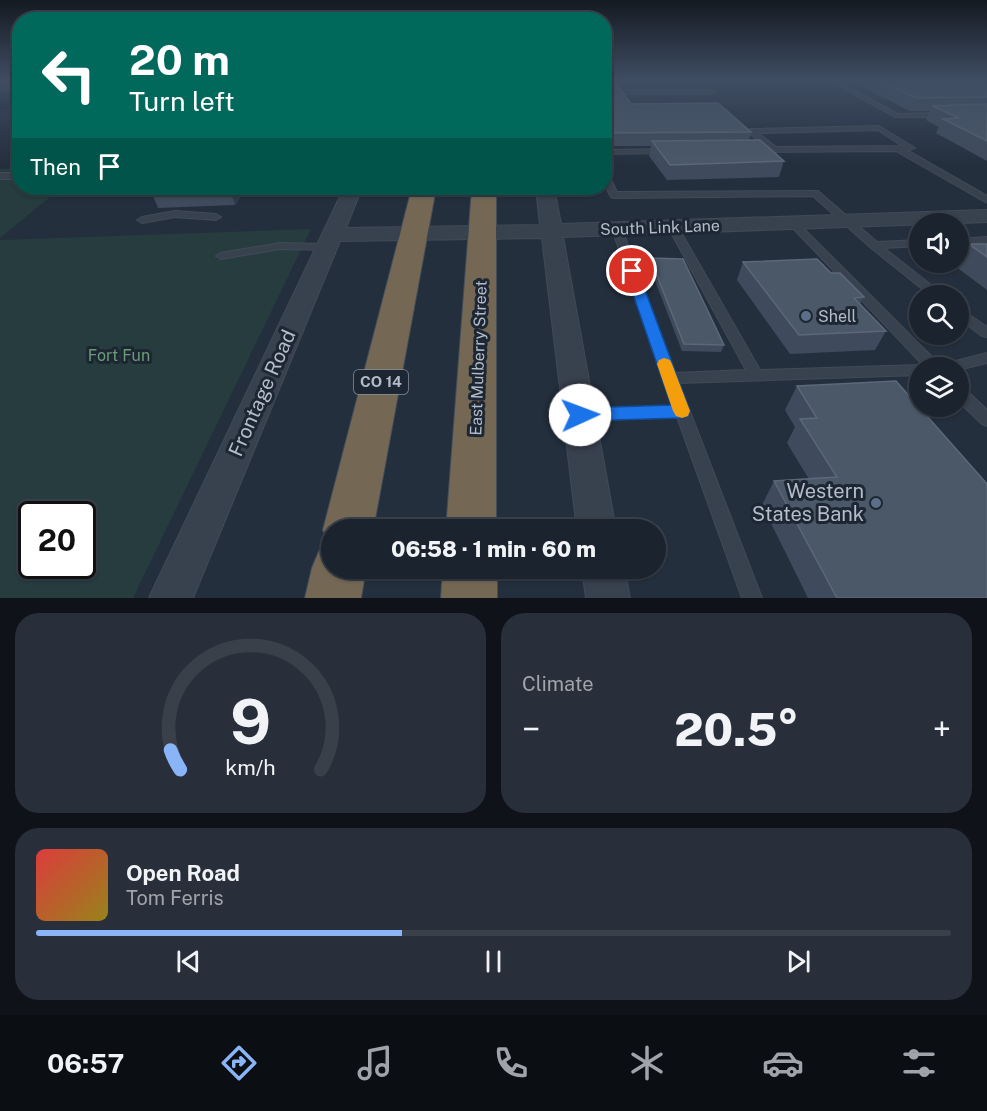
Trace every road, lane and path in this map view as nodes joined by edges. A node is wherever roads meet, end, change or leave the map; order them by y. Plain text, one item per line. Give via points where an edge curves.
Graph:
1 (884, 109) edge
2 (953, 115) edge
3 (898, 148) junction
4 (752, 150) edge
5 (774, 150) junction
6 (672, 151) edge
7 (612, 152) edge
8 (612, 191) edge
9 (350, 195) edge
10 (422, 195) edge
11 (484, 195) edge
12 (546, 195) edge
13 (987, 200) edge
14 (987, 216) edge
15 (216, 217) dead end
16 (142, 220) dead end
17 (846, 221) junction
18 (793, 223) junction
19 (673, 227) junction
20 (617, 229) junction
21 (551, 231) junction
22 (482, 233) junction
23 (414, 234) junction
24 (987, 240) edge
25 (331, 241) junction
26 (969, 241) edge
27 (909, 243) edge
28 (874, 245) junction
29 (221, 256) dead end
30 (925, 285) edge
31 (969, 319) edge
32 (987, 333) edge
33 (924, 357) edge
34 (987, 358) edge
35 (969, 362) edge
36 (909, 370) edge
37 (755, 374) junction
38 (669, 378) junction
39 (969, 402) edge
40 (682, 411) junction
41 (580, 415) junction
42 (987, 420) edge
43 (350, 519) edge
44 (471, 519) edge
45 (595, 519) edge
46 (337, 579) edge
47 (470, 579) edge
48 (605, 579) edge
49 (171, 598) edge
50 (333, 598) edge
51 (469, 598) edge
52 (608, 598) edge
53 (752, 598) edge

1 - 2 lane via 897,116
3 - 5 lane
3 - 5 lane via 911,148 879,128 751,131
3 - 13 lane
4 - 5 lane
6 - 7 lane
8 - 17 lane via 614,195 814,193
9 - 25 street, Frontage Road
10 - 23 highway, CO 14
11 - 22 highway, East Mulberry Street
12 - 21 street
14 - 17 street, South Link Lane
15 - 16 lane via 176,214
17 - 18 street, South Link Lane
17 - 28 lane
18 - 19 street, South Link Lane
18 - 33 lane
19 - 20 street, South Link Lane
19 - 37 lane
20 - 21 street, South Link Lane
20 - 38 lane
21 - 22 street, South Link Lane
21 - 41 street
22 - 23 street, South Link Lane
22 - 44 highway, East Mulberry Street
23 - 25 street, South Link Lane
23 - 43 highway, CO 14
24 - 26 lane
25 - 29 lane
25 - 49 street, Frontage Road
27 - 28 lane
28 - 30 lane
31 - 32 lane
34 - 35 lane
36 - 37 lane
37 - 38 lane
38 - 40 lane
39 - 42 lane
40 - 41 lane
40 - 53 lane
41 - 45 street
46 - 50 highway
47 - 51 highway
48 - 52 street

